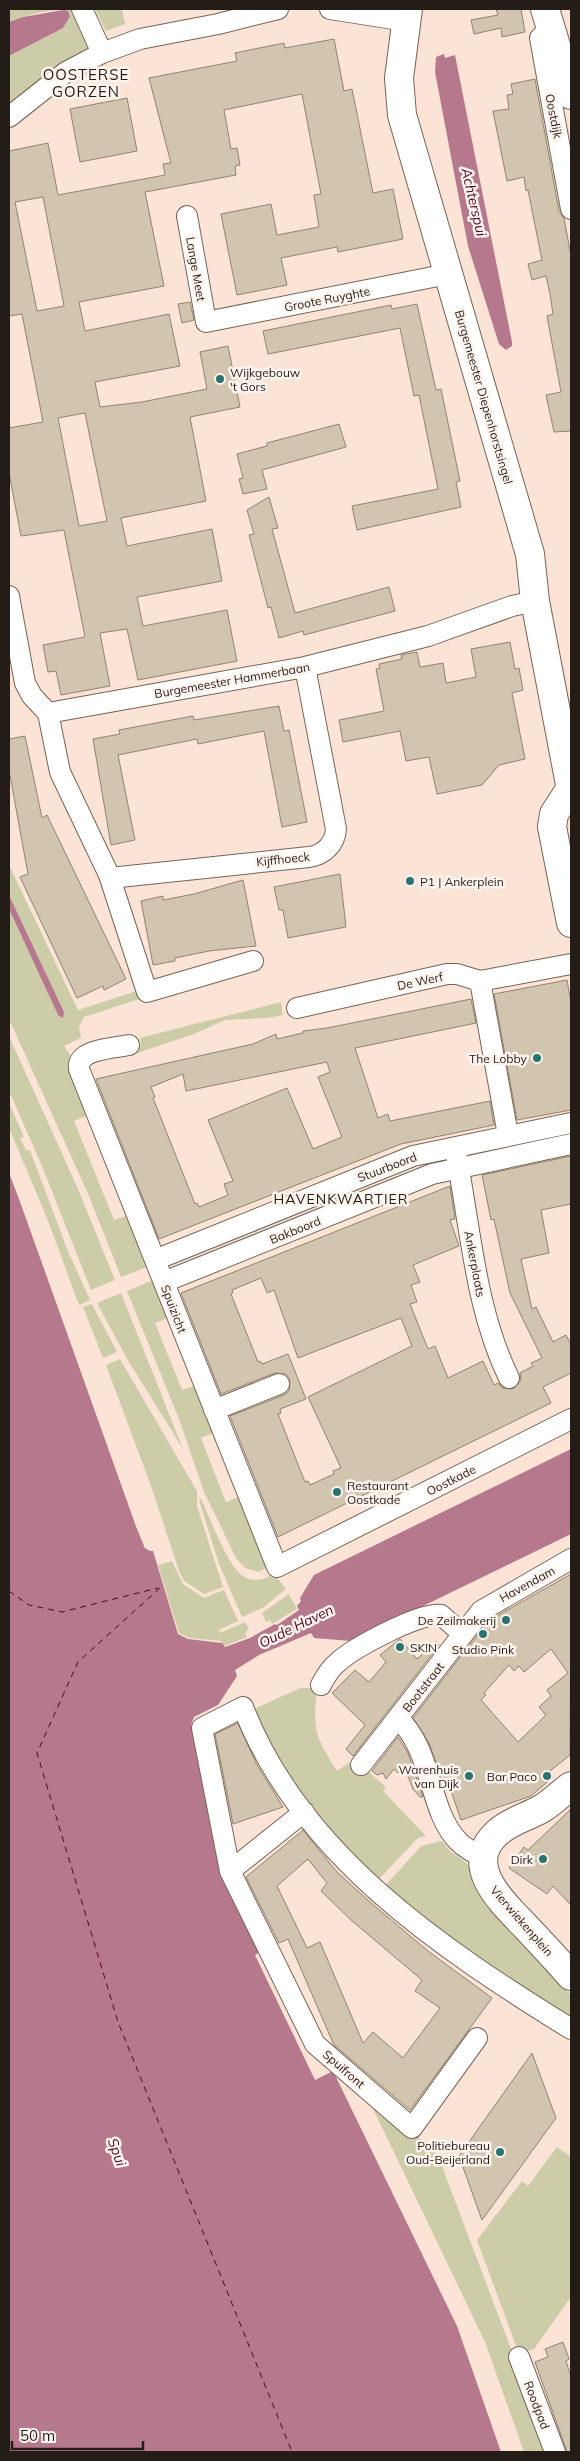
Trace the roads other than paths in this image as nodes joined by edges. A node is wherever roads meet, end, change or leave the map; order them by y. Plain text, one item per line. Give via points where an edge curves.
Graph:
1 (82, 9) edge
2 (278, 9) edge
3 (330, 9) edge
4 (361, 11) edge
5 (407, 15) edge
6 (548, 18) edge
7 (102, 53) junction
8 (571, 94) edge
9 (9, 117) edge
10 (571, 209) edge
11 (187, 216) dead end
12 (448, 274) junction
13 (206, 322) joint
14 (9, 596) edge
15 (535, 601) junction
16 (305, 667) junction
17 (48, 713) junction
18 (571, 791) edge
19 (110, 878) junction
20 (571, 923) edge
21 (253, 961) dead end
22 (571, 964) edge
23 (480, 981) junction
24 (297, 1008) dead end
25 (129, 1044) dead end
26 (571, 1123) edge
27 (508, 1136) junction
28 (571, 1144) edge
29 (454, 1146) junction
30 (458, 1168) junction
31 (343, 1185) junction
32 (352, 1207) junction
33 (221, 1234) junction
34 (229, 1256) junction
35 (155, 1260) junction
36 (164, 1282) junction
37 (509, 1378) dead end
38 (279, 1384) dead end
39 (214, 1410) junction
40 (571, 1419) edge
41 (571, 1559) edge
42 (277, 1567) joint
43 (463, 1634) junction
44 (447, 1657) joint
45 (321, 1686) dead end
46 (398, 1718) junction
47 (361, 1766) dead end
48 (571, 1786) edge
49 (304, 1812) junction
50 (484, 1857) junction
51 (230, 1871) junction
52 (571, 1976) edge
53 (571, 2029) edge
54 (477, 2038) dead end
55 (519, 2357) dead end
56 (555, 2452) edge

1 - 7 street
2 - 7 street via 140,39
3 - 4 street
4 - 5 street
5 - 12 street, Burgemeester Diepenhorstsingel via 399,78 402,115
6 - 8 street, Oostdijk
6 - 10 street, Oostdijk via 540,38
7 - 9 street via 66,72
11 - 13 street, Lange Meet
12 - 13 street, Groote Ruyghte
12 - 15 street, Burgemeester Diepenhorstsingel via 530,554
14 - 17 street via 27,688
15 - 16 street, Burgemeester Hammerbaan via 428,636
15 - 18 street, Burgemeester Diepenhorstsingel
16 - 17 street, Burgemeester Hammerbaan
16 - 19 street, Kijffhoeck via 336,829 327,848 309,857
17 - 19 street via 60,772
18 - 20 street via 554,814 552,827
19 - 21 street via 147,992
22 - 23 street, De Werf
23 - 24 street, De Werf via 448,974
23 - 27 street
25 - 35 street, Spuizicht via 90,1053 82,1059 80,1070
26 - 27 street, Stuurboord
27 - 29 street, Stuurboord
28 - 30 street, Bakboord
29 - 30 street, Ankerplaats
29 - 31 street, Stuurboord via 413,1156
30 - 32 street, Bakboord via 424,1177
30 - 37 street, Ankerplaats via 484,1310
31 - 32 street
31 - 33 street, Stuurboord
32 - 34 street, Bakboord
33 - 34 street
33 - 35 street, Stuurboord
34 - 36 street, Bakboord
35 - 36 street, Spuizicht
36 - 39 street, Spuizicht
38 - 39 street
39 - 42 street, Spuizicht
40 - 42 street, Oostkade
41 - 43 street, Havendam via 488,1606
43 - 44 street, Havendam
43 - 45 street via 441,1615 420,1618 349,1654 330,1670
44 - 46 street, Bootstraat
46 - 47 street, Bootstraat
46 - 50 street, Bootstraat via 411,1732 422,1754 451,1832 464,1846
48 - 50 street via 542,1808 502,1828 491,1840
49 - 51 street
49 - 51 street, Spuifront via 276,1773 243,1707 202,1728
49 - 53 street, Spuifront via 349,1863 422,1928 481,1972
50 - 52 street, Vierwiekenplein via 485,1872 492,1890
51 - 54 street, Spuifront via 315,2044 412,2128
55 - 56 street, Roodpad

